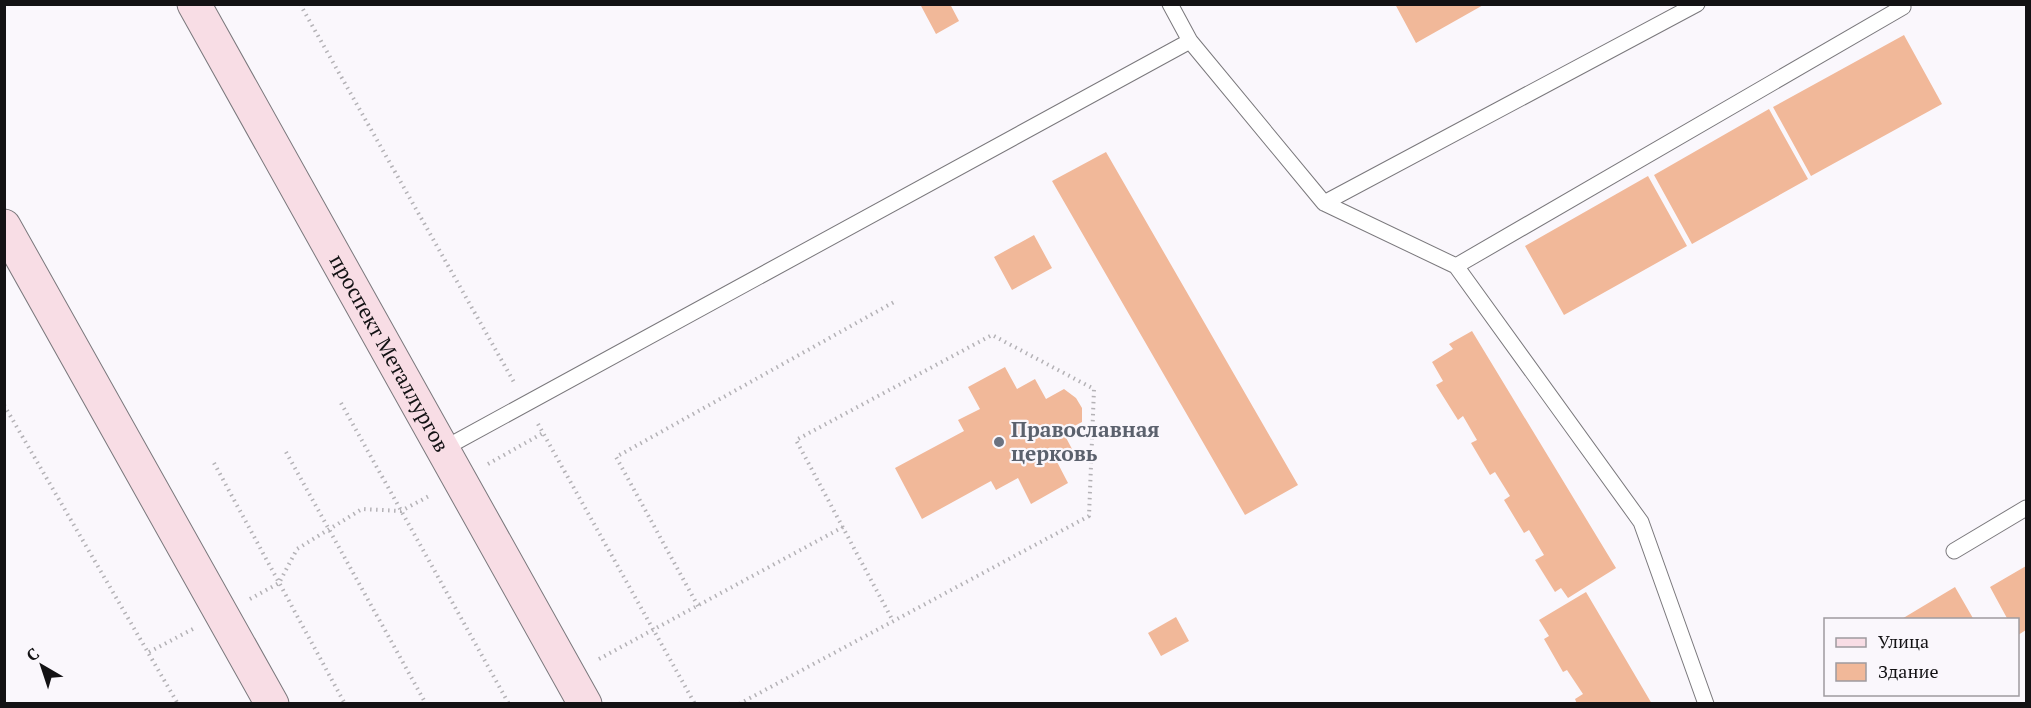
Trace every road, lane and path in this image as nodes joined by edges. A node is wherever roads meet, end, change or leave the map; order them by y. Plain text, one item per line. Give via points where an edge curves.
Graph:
1 (194, 4) edge
2 (300, 4) edge
3 (1170, 4) edge
4 (1697, 4) edge
5 (1903, 7) dead end
6 (1190, 41) junction
7 (1324, 203) junction
8 (4, 226) edge
9 (1456, 266) junction
10 (894, 302) dead end
11 (341, 403) dead end
12 (526, 404) junction
13 (4, 405) edge
14 (443, 449) junction
15 (286, 452) dead end
16 (214, 463) dead end
17 (2026, 508) edge
18 (401, 511) junction
19 (843, 527) junction
20 (328, 528) junction
21 (1954, 551) dead end
22 (279, 583) junction
23 (698, 606) junction
24 (222, 614) junction
25 (893, 621) junction
26 (655, 629) junction
27 (149, 652) junction
28 (569, 675) junction
29 (178, 704) edge
30 (272, 704) edge
31 (345, 704) edge
32 (426, 704) edge
33 (508, 704) edge
34 (585, 704) edge
35 (695, 704) edge
36 (739, 704) edge
37 (1706, 704) edge

1 - 14 main road, проспект Металлургов
2 - 12 path
3 - 6 lane
4 - 7 lane
5 - 9 lane
6 - 7 lane
6 - 12 lane
7 - 9 lane
8 - 24 main road
9 - 37 lane via 1641,522
10 - 23 path via 616,457
11 - 18 path
12 - 14 lane
12 - 26 path
13 - 27 path
14 - 28 main road, проспект Металлургов
15 - 20 path
16 - 22 path
17 - 21 lane
18 - 20 path via 362,508
18 - 33 path
19 - 23 path
19 - 25 path
19 - 25 path via 796,440 992,335 1094,389 1089,516
20 - 22 path via 297,549
20 - 32 path
22 - 24 path
22 - 31 path
23 - 26 path
24 - 27 path
24 - 30 main road
25 - 36 path
26 - 28 path
26 - 35 path
27 - 29 path
28 - 34 main road, проспект Металлургов

